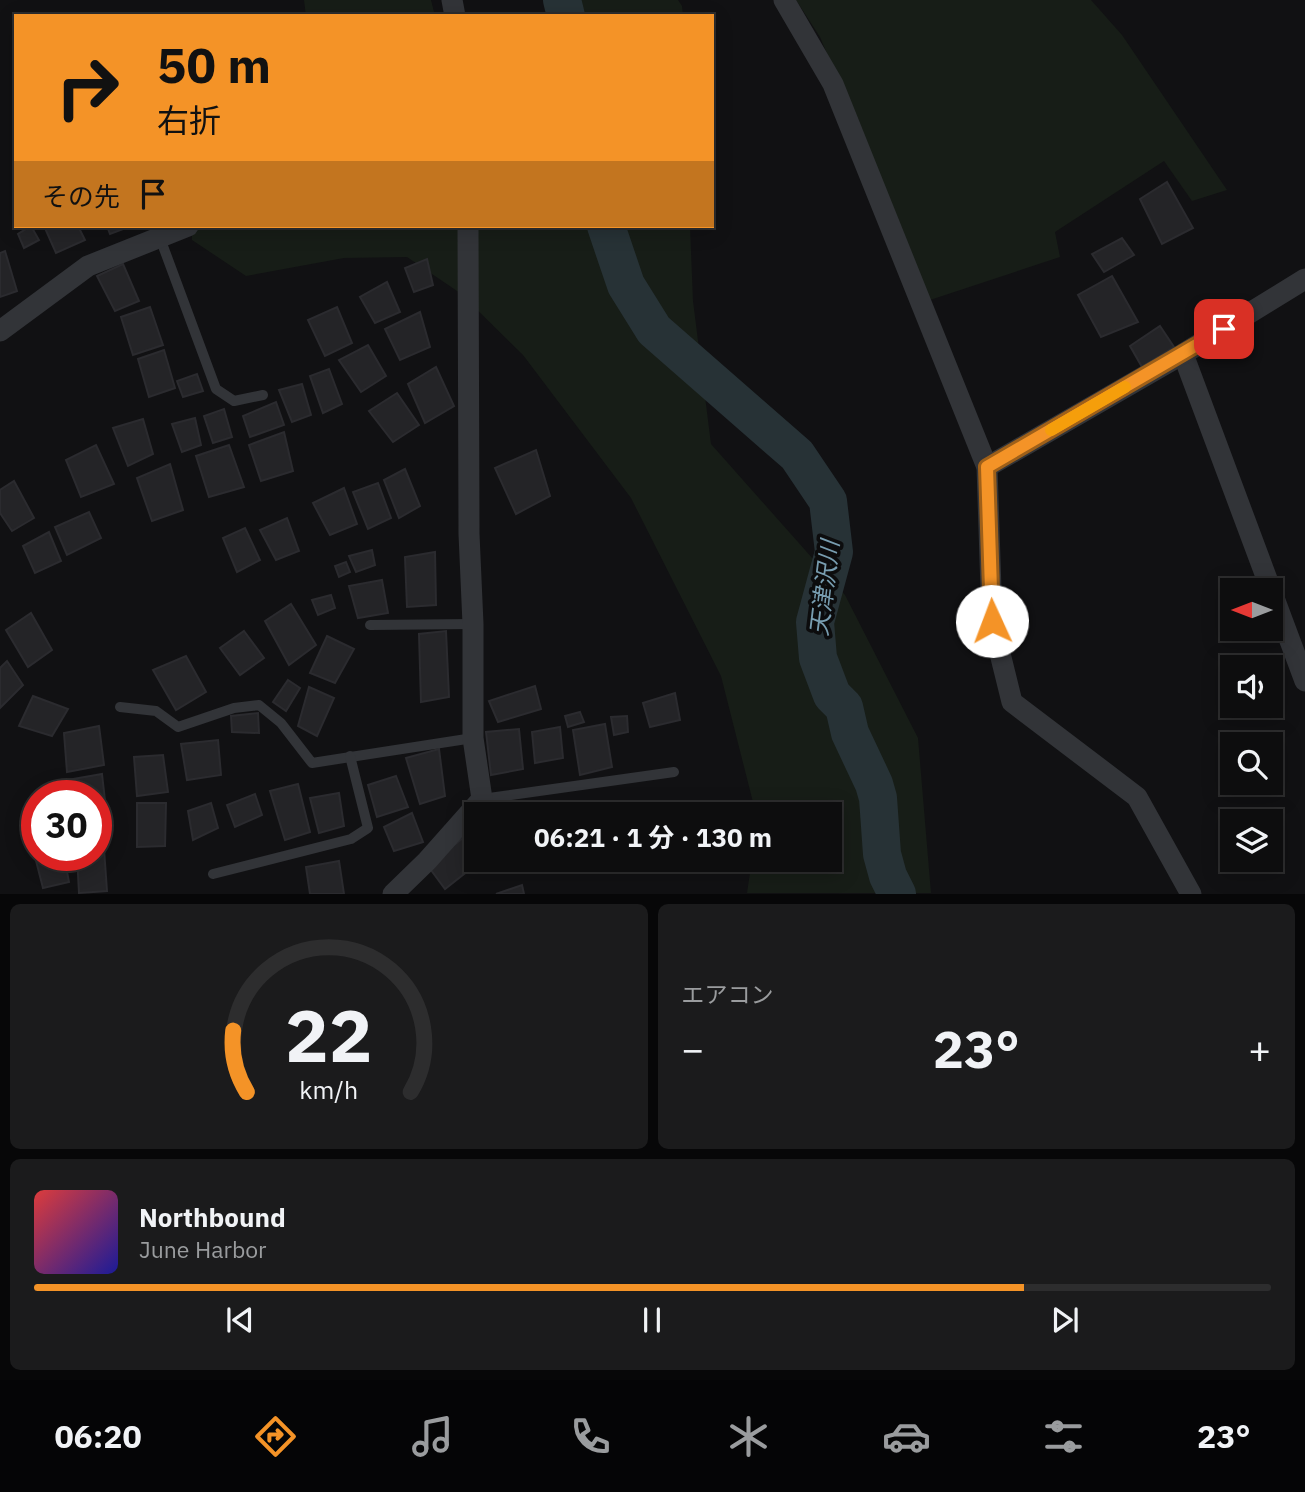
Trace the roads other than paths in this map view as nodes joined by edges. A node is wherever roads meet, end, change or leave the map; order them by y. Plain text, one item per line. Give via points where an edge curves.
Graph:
1 (783, 0) edge
2 (183, 228) edge
3 (468, 228) edge
4 (160, 238) junction
5 (1305, 279) edge
6 (0, 331) edge
7 (1183, 354) junction
8 (263, 395) dead end
9 (987, 467) junction
10 (472, 624) junction
11 (370, 625) dead end
12 (1305, 681) edge
13 (120, 707) dead end
14 (473, 738) junction
15 (350, 756) junction
16 (674, 772) dead end
17 (481, 799) junction
18 (213, 874) dead end
19 (393, 894) edge
20 (1191, 894) edge

1 - 9 street via 833,84
2 - 4 street
3 - 10 street
4 - 6 street via 88,266
4 - 8 lane via 216,390 234,401
5 - 7 street
7 - 9 street
7 - 12 street
9 - 20 street via 992,621 1012,702 1137,797
10 - 11 lane
10 - 14 street
13 - 15 lane via 156,711 178,727 234,708 259,705 281,723 312,763
14 - 15 lane
14 - 17 street
15 - 18 lane via 368,828 351,839
16 - 17 lane
17 - 19 street

